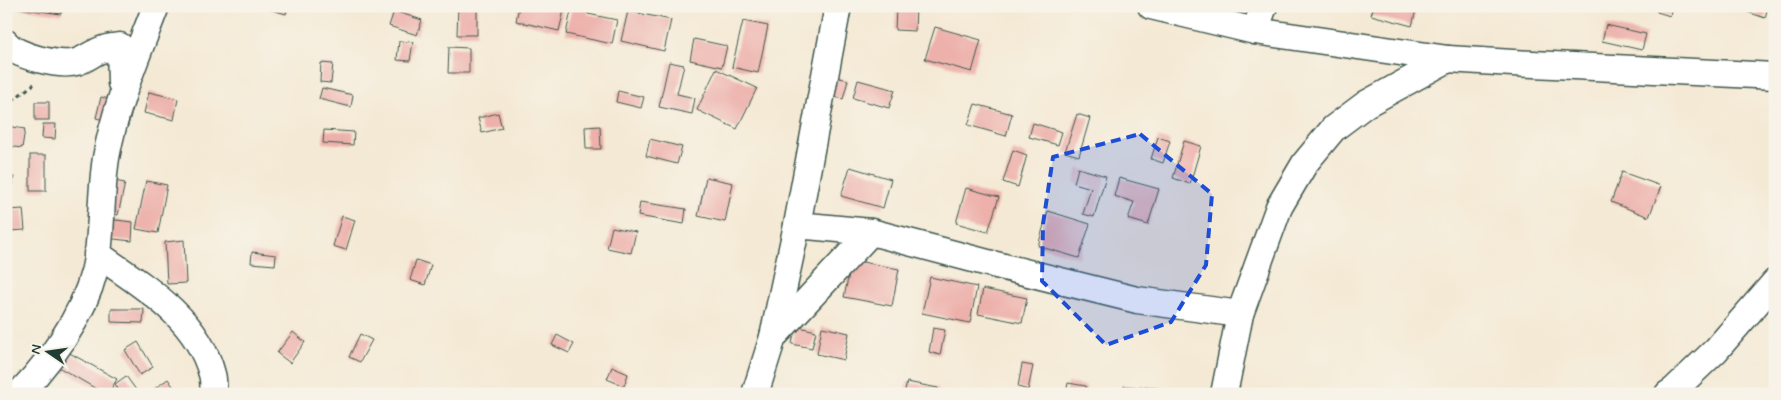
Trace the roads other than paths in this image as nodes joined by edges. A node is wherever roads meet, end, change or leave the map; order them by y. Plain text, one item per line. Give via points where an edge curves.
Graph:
1 (156, 6) edge
2 (838, 6) edge
3 (1151, 6) edge
4 (1264, 6) edge
5 (1256, 31) junction
6 (6, 43) edge
7 (1448, 59) junction
8 (1775, 76) edge
9 (122, 96) junction
10 (797, 225) junction
11 (871, 232) junction
12 (97, 254) junction
13 (1775, 282) edge
14 (1240, 314) junction
15 (773, 337) junction
16 (19, 394) edge
17 (214, 394) edge
18 (755, 394) edge
19 (1224, 394) edge
20 (1668, 394) edge

1 - 9 street
2 - 10 street
3 - 5 street
4 - 5 street
5 - 7 street
6 - 9 street via 31,56 67,64 102,49 120,46
7 - 8 street
7 - 14 street via 1366,104 1334,128 1304,164 1279,207
9 - 12 street via 106,158
10 - 11 street
10 - 15 street
11 - 14 street via 1138,300
11 - 15 street
12 - 16 street via 87,295 62,343
12 - 17 street via 165,302 196,337 212,375
13 - 20 street via 1716,350
14 - 19 street
15 - 18 street

